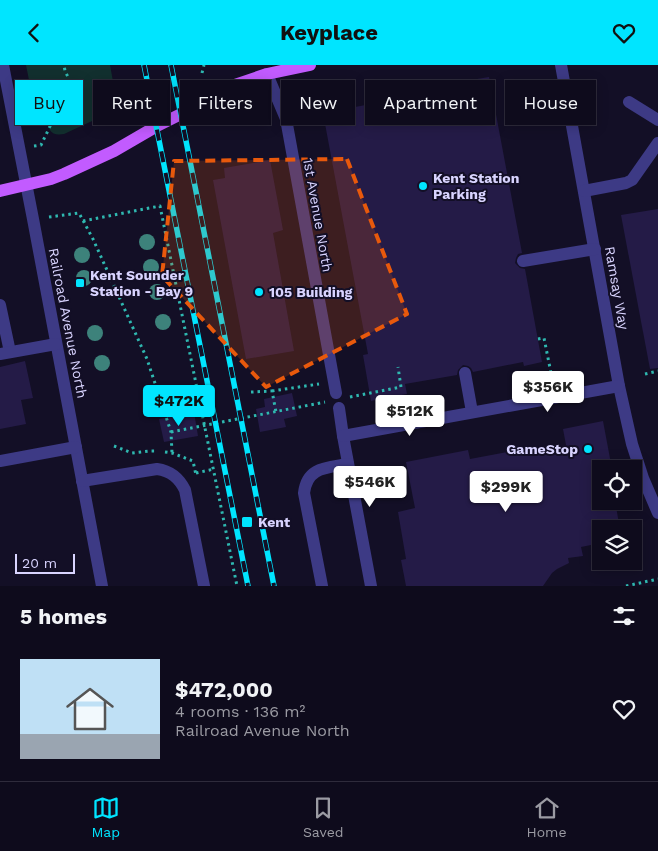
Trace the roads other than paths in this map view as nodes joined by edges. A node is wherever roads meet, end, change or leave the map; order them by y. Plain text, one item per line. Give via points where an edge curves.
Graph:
1 (3, 65) edge
2 (310, 65) edge
3 (561, 65) edge
4 (267, 74) junction
5 (629, 101) dead end
6 (658, 120) edge
7 (658, 143) edge
8 (26, 185) junction
9 (0, 191) edge
10 (584, 191) junction
11 (595, 249) junction
12 (523, 261) dead end
13 (0, 305) edge
14 (56, 344) junction
15 (5, 353) edge
16 (465, 373) dead end
17 (619, 386) junction
18 (472, 412) junction
19 (343, 436) junction
20 (76, 447) junction
21 (0, 461) edge
22 (348, 464) junction
23 (82, 481) junction
24 (658, 513) edge
25 (102, 586) edge
26 (204, 586) edge
27 (322, 586) edge
28 (371, 586) edge

1 - 8 street, Railroad Avenue North
2 - 4 main road
3 - 10 street, Ramsay Way
4 - 8 main road via 208,96 114,151 64,175
4 - 19 street, 1st Avenue North via 286,119
5 - 6 street
7 - 10 street via 632,181
8 - 9 main road
8 - 14 street, Railroad Avenue North
10 - 11 street, Ramsay Way
11 - 12 street
11 - 17 street, Ramsay Way
13 - 15 street
14 - 15 street
14 - 20 street, Railroad Avenue North
16 - 18 street
17 - 18 street
17 - 24 street, Ramsay Way via 632,444
18 - 19 street
19 - 22 street, 1st Avenue North
20 - 21 street
20 - 23 street, Railroad Avenue North
22 - 27 street via 318,470 305,483 304,493
22 - 28 street, 1st Avenue North
23 - 25 street, Railroad Avenue North
23 - 26 street via 157,469 166,470 180,480 185,490

